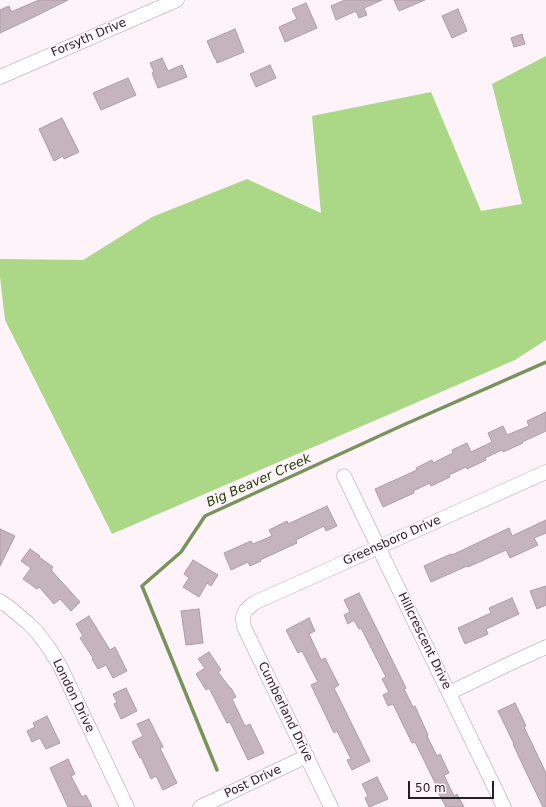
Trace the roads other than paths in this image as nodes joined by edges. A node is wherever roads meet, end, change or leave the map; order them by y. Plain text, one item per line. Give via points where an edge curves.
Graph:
1 (177, 0) edge
2 (0, 77) edge
3 (546, 472) edge
4 (344, 476) dead end
5 (378, 548) junction
6 (0, 601) edge
7 (243, 616) joint
8 (546, 648) edge
9 (449, 693) junction
10 (307, 756) junction
11 (127, 807) edge
12 (200, 807) edge
13 (331, 807) edge
14 (504, 807) edge

1 - 2 street, Forsyth Drive
3 - 5 street, Greensboro Drive
4 - 5 street, Hillcrescent Drive
5 - 7 street, Greensboro Drive via 254,603
5 - 9 street, Hillcrescent Drive
6 - 11 street, London Drive via 28,623 49,648
7 - 10 street, Cumberland Drive via 244,627
8 - 9 street
9 - 14 street, Hillcrescent Drive
10 - 12 street, Post Drive
10 - 13 street, Cumberland Drive

